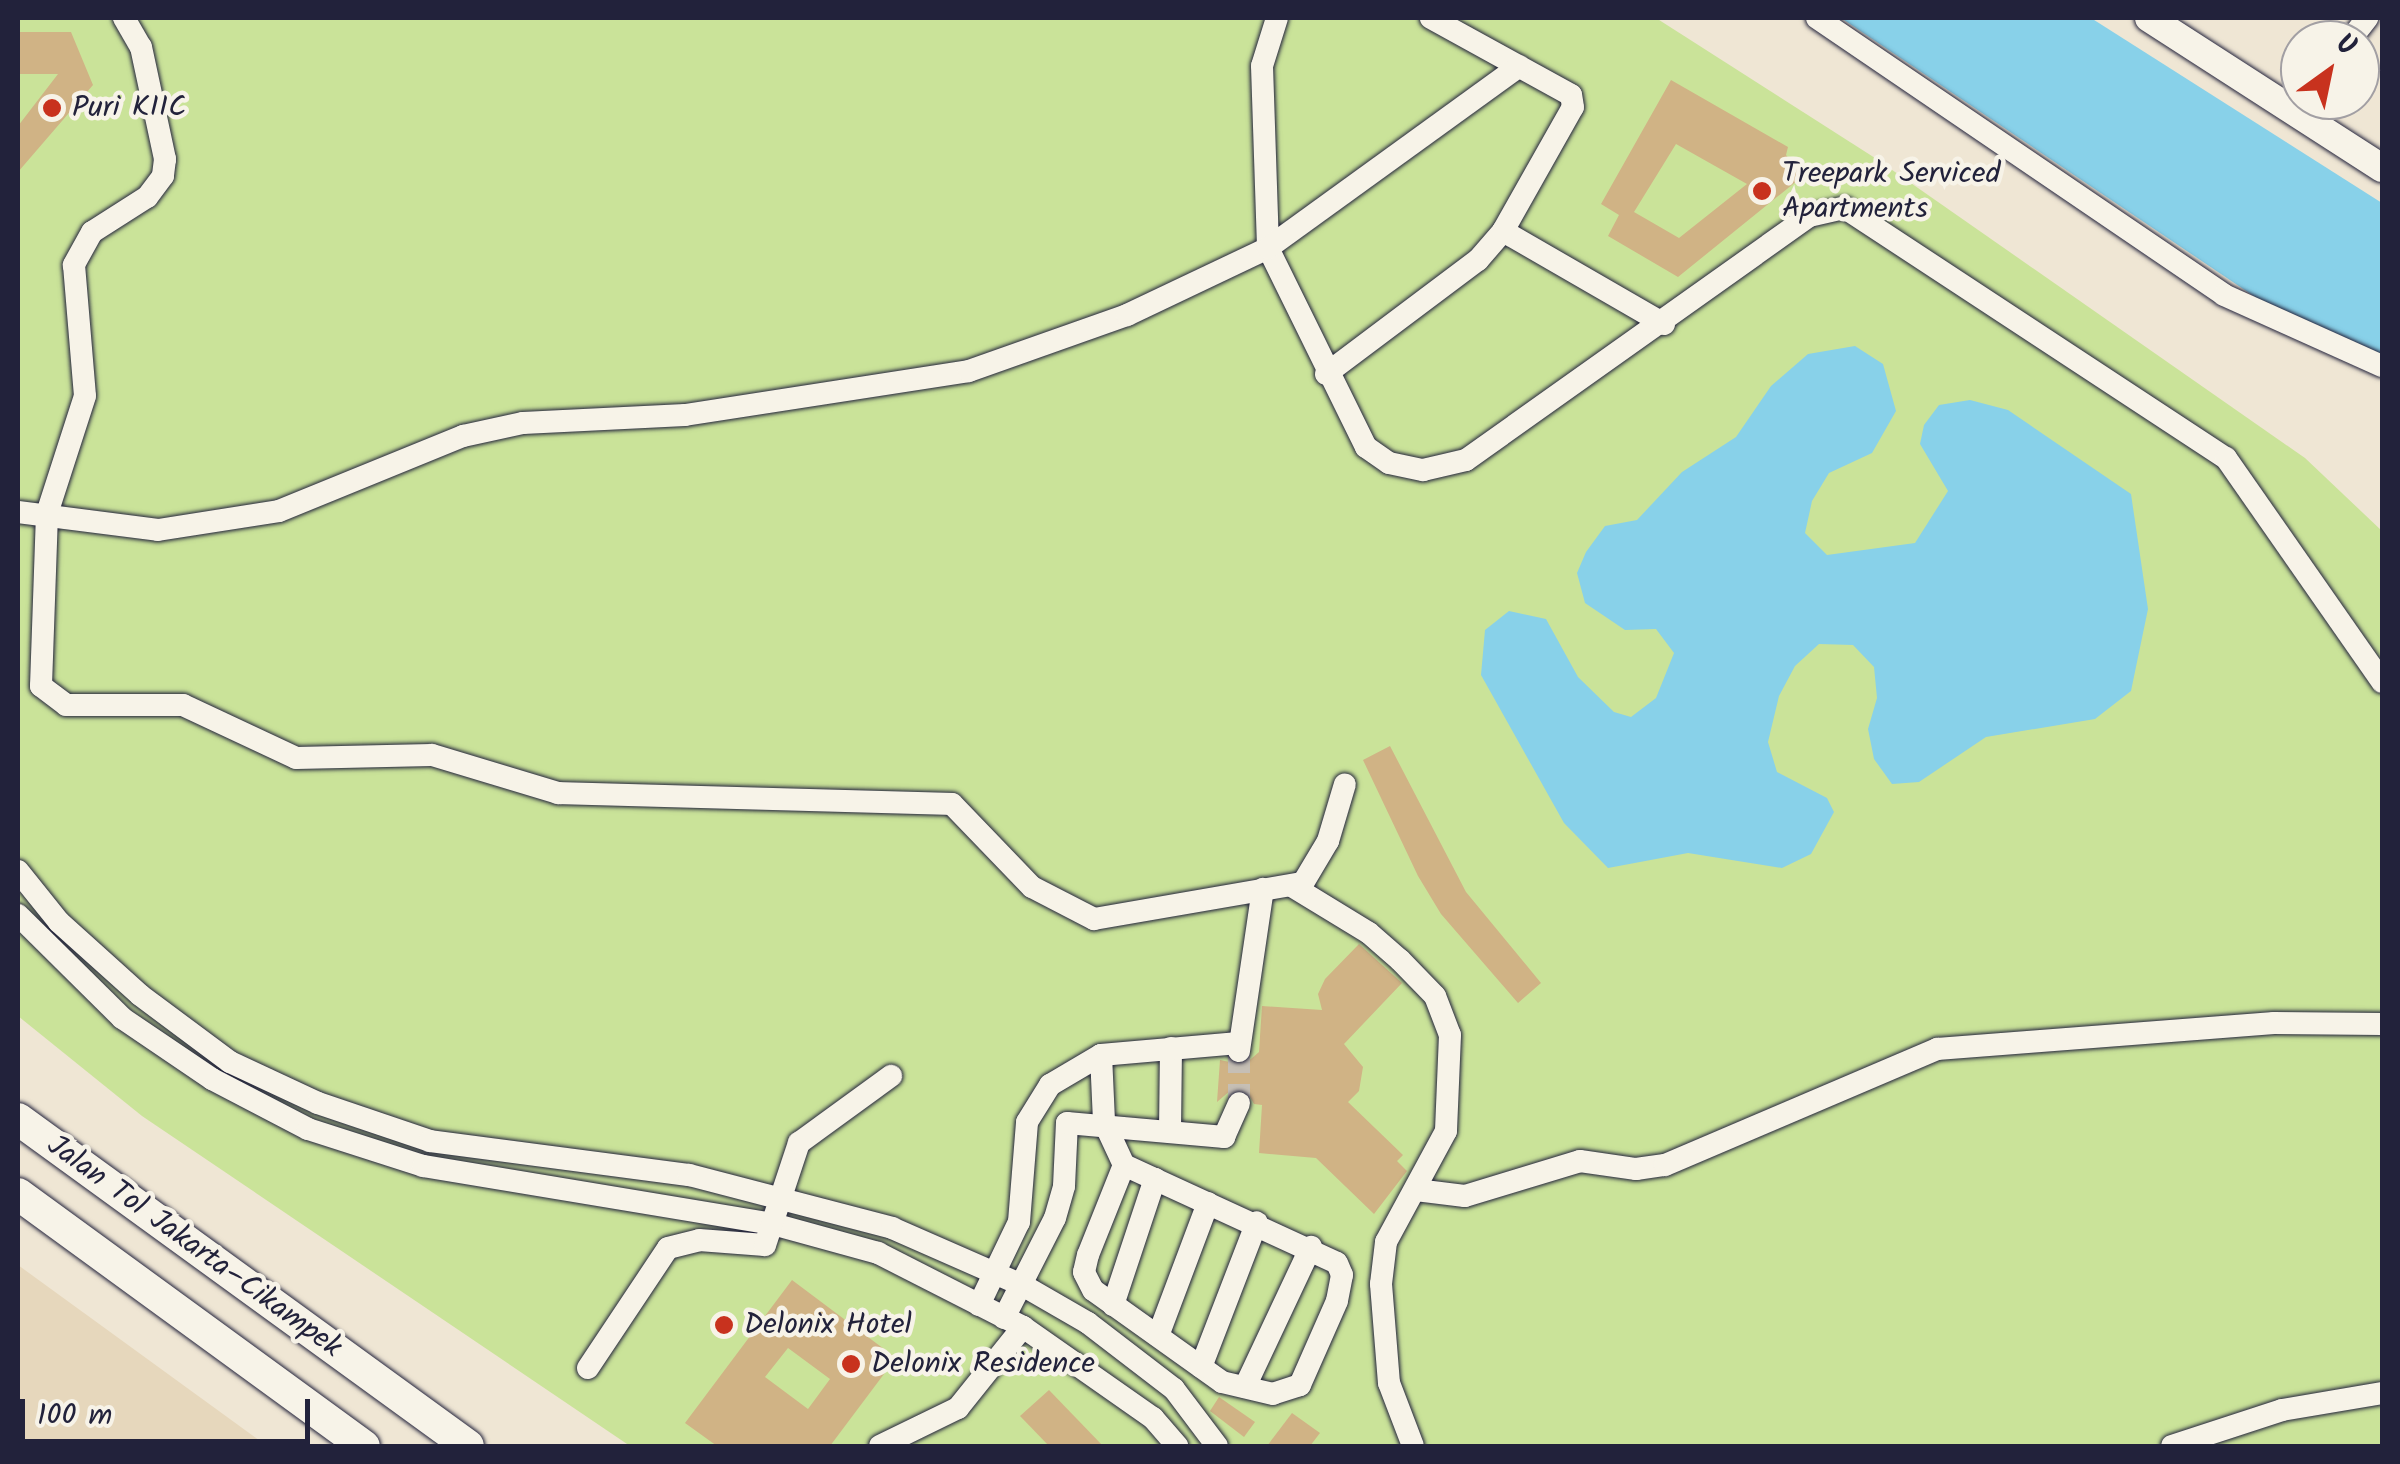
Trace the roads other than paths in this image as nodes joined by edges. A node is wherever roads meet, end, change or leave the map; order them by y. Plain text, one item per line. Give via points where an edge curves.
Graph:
1 (124, 18) edge
2 (1277, 18) edge
3 (1431, 18) edge
4 (1817, 18) edge
5 (2149, 18) edge
6 (1519, 66) junction
7 (2280, 92) edge
8 (2320, 120) edge
9 (2382, 168) edge
10 (1503, 231) junction
11 (1268, 248) junction
12 (1664, 324) junction
13 (2382, 366) edge
14 (1326, 374) junction
15 (18, 512) edge
16 (48, 514) junction
17 (2382, 682) edge
18 (29, 686) edge
19 (1345, 784) dead end
20 (18, 872) edge
21 (1292, 886) junction
22 (1263, 888) junction
23 (18, 915) edge
24 (2382, 1024) edge
25 (1171, 1048) junction
26 (1101, 1054) junction
27 (891, 1076) dead end
28 (1240, 1104) tunnel mouth
29 (18, 1119) edge
30 (1104, 1122) junction
31 (1170, 1130) junction
32 (1124, 1164) junction
33 (1155, 1180) junction
34 (1416, 1190) junction
35 (18, 1194) edge
36 (777, 1195) junction
37 (1208, 1203) junction
38 (1256, 1222) junction
39 (773, 1224) junction
40 (1311, 1247) junction
41 (997, 1274) junction
42 (1024, 1286) junction
43 (1114, 1304) junction
44 (979, 1305) junction
45 (1014, 1323) junction
46 (1158, 1336) junction
47 (1201, 1367) junction
48 (588, 1368) dead end
49 (1245, 1387) junction
50 (2382, 1393) edge
51 (364, 1446) edge
52 (468, 1446) edge
53 (880, 1446) edge
54 (1177, 1446) edge
55 (1218, 1446) edge
56 (1413, 1446) edge
57 (2172, 1446) edge

1 - 16 street via 141,47 162,134 162,176 147,197 105,221 79,249 74,265 85,396
2 - 11 street via 1262,66
3 - 6 street
4 - 13 street via 2224,294
5 - 7 main road
6 - 10 street via 1571,95 1572,107
6 - 11 street
8 - 9 main road
10 - 12 street
10 - 14 street via 1446,288
11 - 14 street
11 - 16 street via 1128,315 969,371 685,415 523,423 464,436 279,512 158,530
12 - 14 street via 1466,460 1423,470 1389,463 1366,447
12 - 17 street via 1809,216 1844,208 2226,458
15 - 16 street
16 - 18 street
18 - 22 street via 66,705 183,704 296,758 432,755 558,793 952,804 1032,887 1094,918
19 - 21 street via 1311,876
20 - 36 street via 59,922 140,995 230,1062 318,1103 430,1141 689,1175
21 - 22 street
21 - 34 street via 1369,933 1435,996 1445,1014 1453,1061 1446,1131
22 - 25 street via 1239,1047
23 - 39 street via 122,1018 212,1079 308,1129 424,1166
24 - 34 street via 2274,1024 1938,1049 1666,1166 1580,1161 1465,1196
25 - 26 street
25 - 31 street
26 - 30 street
26 - 41 street via 1035,1101 1019,1222
27 - 36 street via 799,1142
28 - 31 street via 1224,1136
29 - 52 highway, Jalan Tol Jakarta–Cikampek
30 - 31 street
30 - 32 street
30 - 42 street via 1073,1121 1062,1130 1064,1186
32 - 33 street
32 - 43 street via 1084,1272 1093,1290
33 - 37 street
33 - 43 street
34 - 56 street via 1386,1242 1380,1284 1390,1383
35 - 51 highway, Jalan Tol Jakarta–Cikampek
36 - 39 street
36 - 41 street via 892,1228
37 - 38 street
37 - 46 street
38 - 40 street
38 - 47 street
39 - 44 street via 878,1253
39 - 48 street via 758,1248 699,1240 668,1248
40 - 49 street
40 - 49 street via 1337,1263 1342,1275 1300,1385 1274,1394
41 - 42 street
41 - 44 street
42 - 45 street
42 - 55 street via 1088,1323 1174,1388
43 - 46 street
44 - 45 street
45 - 53 street via 958,1408
45 - 54 street via 1153,1418
46 - 47 street
47 - 49 street
50 - 57 street via 2282,1410

